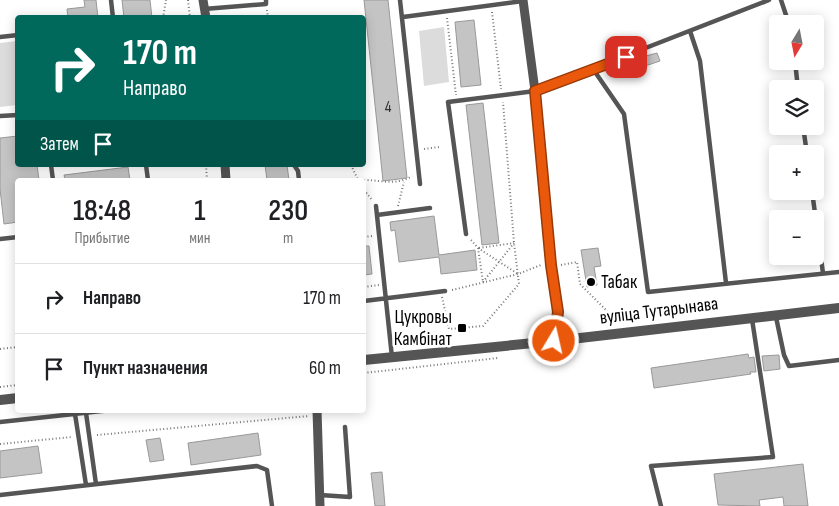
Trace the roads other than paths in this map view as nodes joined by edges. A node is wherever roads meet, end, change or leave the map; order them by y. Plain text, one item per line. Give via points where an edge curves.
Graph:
1 (111, 0) edge
2 (266, 0) edge
3 (400, 0) edge
4 (769, 0) edge
5 (781, 0) edge
6 (523, 1) edge
7 (205, 9) edge
8 (113, 15) edge
9 (786, 15) edge
10 (402, 17) junction
11 (690, 31) junction
12 (15, 35) edge
13 (0, 37) edge
14 (594, 69) junction
15 (535, 91) junction
16 (15, 114) edge
17 (0, 116) edge
18 (420, 184) dead end
19 (813, 200) edge
20 (376, 206) road end
21 (430, 208) dead end
22 (377, 215) junction
23 (466, 234) road end
24 (15, 236) edge
25 (0, 239) edge
26 (839, 272) edge
27 (823, 273) junction
28 (726, 283) junction
29 (443, 292) road end
30 (386, 298) junction
31 (366, 301) edge
32 (839, 308) edge
33 (776, 315) junction
34 (751, 318) junction
35 (554, 341) junction
36 (392, 357) junction
37 (366, 360) edge
38 (839, 360) edge
39 (15, 398) edge
40 (0, 400) edge
41 (86, 413) joint
42 (318, 413) edge
43 (75, 414) junction
44 (0, 422) edge
45 (345, 427) dead end
46 (96, 484) junction
47 (86, 485) junction
48 (0, 495) edge
49 (319, 495) junction
50 (272, 506) edge
51 (320, 506) edge
52 (661, 506) edge

1 - 8 lane
2 - 7 lane via 266,4
3 - 10 lane
4 - 11 lane
5 - 9 lane
6 - 10 lane
6 - 15 street
10 - 18 lane
11 - 14 lane
11 - 28 lane via 700,61
12 - 13 lane
14 - 15 lane
14 - 28 lane via 624,114 648,292
15 - 23 lane via 448,102
15 - 35 street via 558,312
16 - 17 lane
19 - 27 lane
20 - 22 lane
21 - 22 lane
22 - 30 lane
24 - 25 lane
26 - 27 lane
27 - 28 lane
29 - 30 lane
30 - 31 lane
30 - 36 lane
32 - 33 street, вуліца Тутарынава
33 - 34 street, вуліца Тутарынава
33 - 38 lane via 789,366
34 - 35 street, вуліца Тутарынава
34 - 52 lane via 773,457 651,466
35 - 36 street, вуліца Тутарынава
36 - 37 street, вуліца Тутарынава
39 - 40 street
41 - 43 lane
41 - 46 lane
42 - 49 street
43 - 44 lane
43 - 47 lane
45 - 49 lane via 350,497
46 - 47 lane
46 - 50 lane via 258,466 267,470
47 - 48 lane
49 - 51 street

